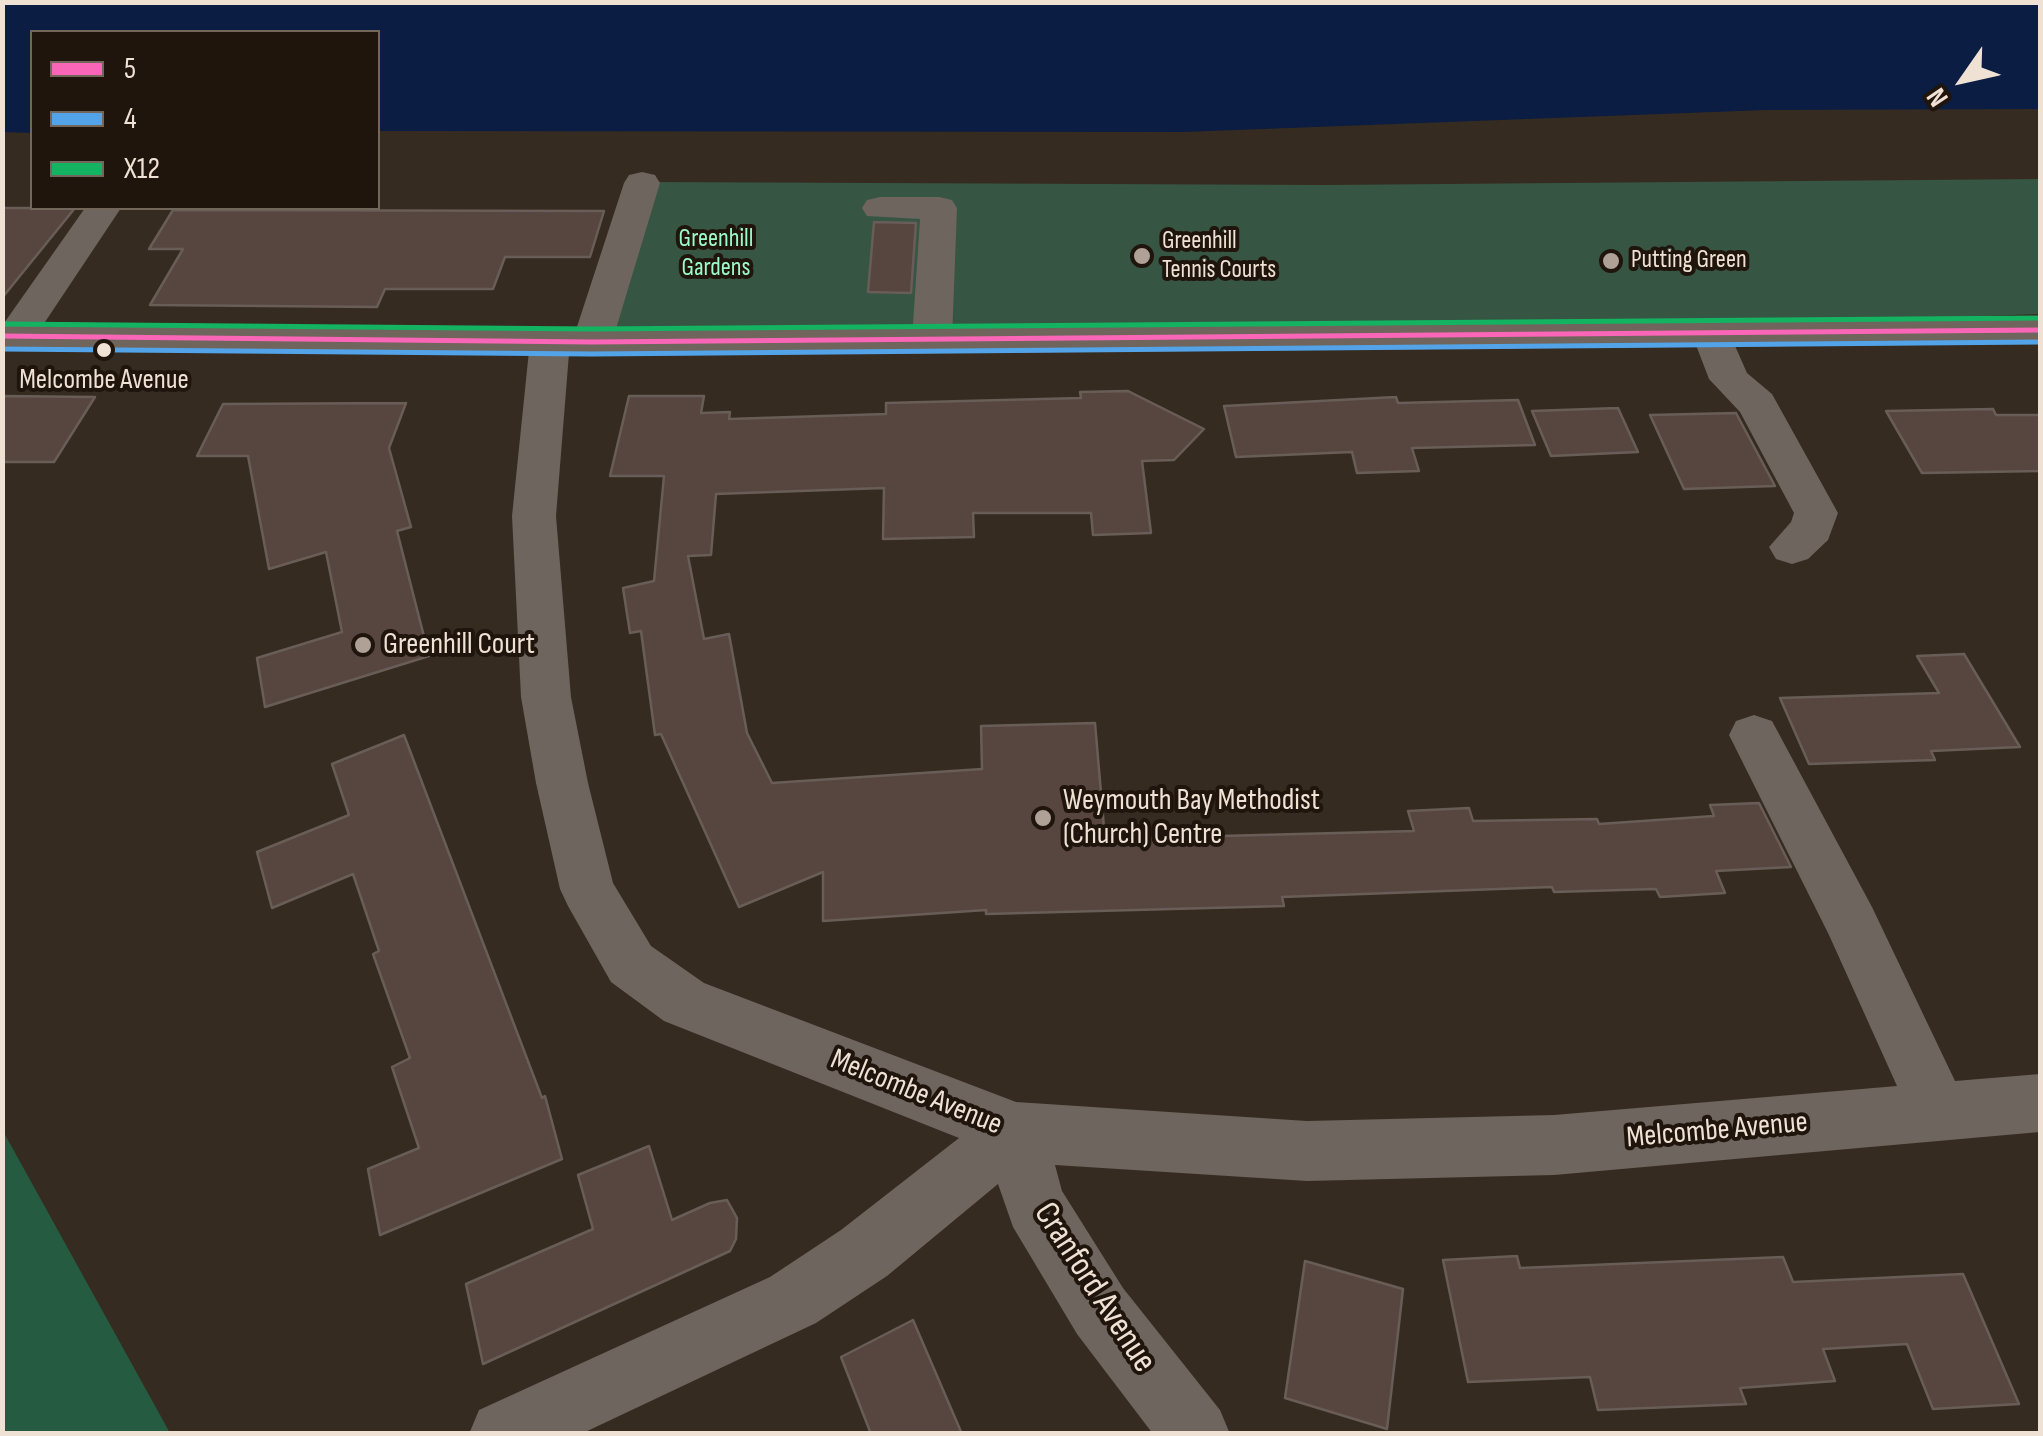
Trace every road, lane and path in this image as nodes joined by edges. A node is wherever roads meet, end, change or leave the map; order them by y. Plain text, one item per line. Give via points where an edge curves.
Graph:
1 (642, 183) dead end
2 (880, 208) dead end
3 (102, 210) edge
4 (2040, 330) edge
5 (1710, 332) junction
6 (9, 336) edge
7 (932, 339) junction
8 (571, 342) junction
9 (1792, 547) dead end
10 (1754, 735) dead end
11 (2040, 1103) edge
12 (1939, 1112) junction
13 (1015, 1132) junction
14 (504, 1434) edge
15 (1196, 1434) edge

1 - 8 street, Melcombe Avenue
2 - 7 street via 938,208
3 - 6 street
4 - 5 main road
5 - 7 main road
5 - 9 street via 1729,379 1757,404 1816,513 1812,530
6 - 8 main road
7 - 8 main road
8 - 13 street, Melcombe Avenue via 534,516 544,681 587,889 632,964 684,1002
10 - 12 street
11 - 12 street, Melcombe Avenue
12 - 13 street, Melcombe Avenue via 1554,1145 1307,1151
13 - 14 street via 793,1300
13 - 15 street, Cranford Avenue via 1035,1205 1100,1311

